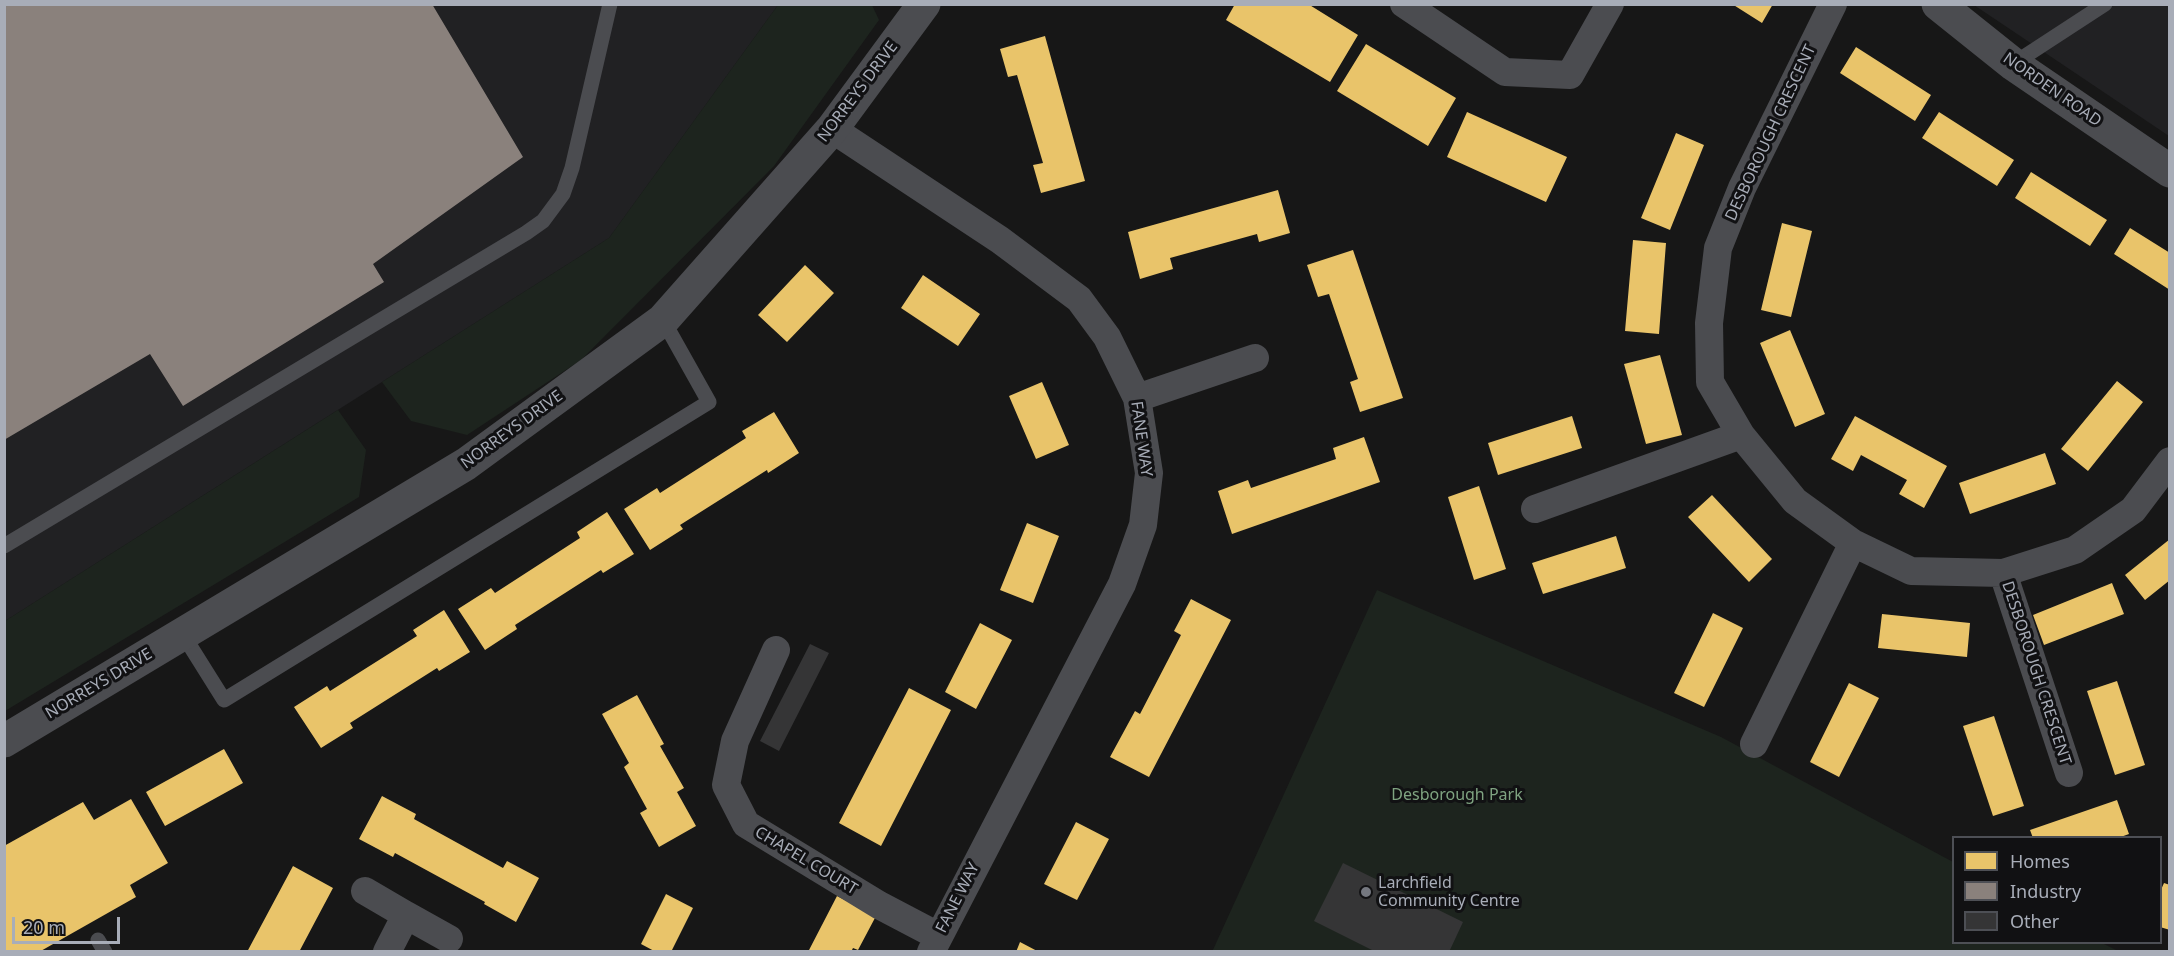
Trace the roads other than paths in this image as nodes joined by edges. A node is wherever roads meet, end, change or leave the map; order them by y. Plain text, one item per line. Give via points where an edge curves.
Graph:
1 (610, 4) edge
2 (924, 4) edge
3 (1404, 4) edge
4 (1610, 4) edge
5 (1833, 4) edge
6 (1938, 4) edge
7 (2105, 4) edge
8 (2013, 64) junction
9 (832, 129) junction
10 (2169, 171) edge
11 (663, 320) junction
12 (1255, 358) dead end
13 (1137, 398) junction
14 (1741, 435) junction
15 (2169, 461) edge
16 (1535, 508) dead end
17 (1853, 543) junction
18 (4, 546) edge
19 (2004, 573) junction
20 (182, 633) junction
21 (776, 650) dead end
22 (4, 741) edge
23 (1754, 744) dead end
24 (2069, 773) dead end
25 (365, 891) dead end
26 (406, 915) junction
27 (449, 939) dead end
28 (934, 944) edge
29 (387, 951) edge

1 - 18 lane via 572,168 563,194 543,220
2 - 9 street, NORREYS DRIVE
3 - 4 street via 1505,72 1570,75
5 - 14 street, DESBOROUGH CRESCENT via 1742,188 1718,248 1708,323 1710,382
6 - 8 street, NORDEN ROAD
7 - 8 lane
8 - 10 street, NORDEN ROAD
9 - 11 street, NORREYS DRIVE
9 - 13 street, FANE WAY via 1000,240 1079,299 1107,337
11 - 20 street, NORREYS DRIVE via 466,464
11 - 20 lane via 709,402 224,700
12 - 13 street
13 - 28 street, FANE WAY via 1149,473 1143,525 1122,584
14 - 16 street
14 - 17 street, DESBOROUGH CRESCENT via 1795,501
15 - 19 street, DESBOROUGH CRESCENT via 2133,510 2075,550
17 - 19 street, DESBOROUGH CRESCENT via 1911,571
17 - 23 street
19 - 24 street, DESBOROUGH CRESCENT
20 - 22 street, NORREYS DRIVE
21 - 28 street, CHAPEL COURT via 735,741 726,785 746,824 879,904
25 - 26 street
26 - 27 street
26 - 29 street

